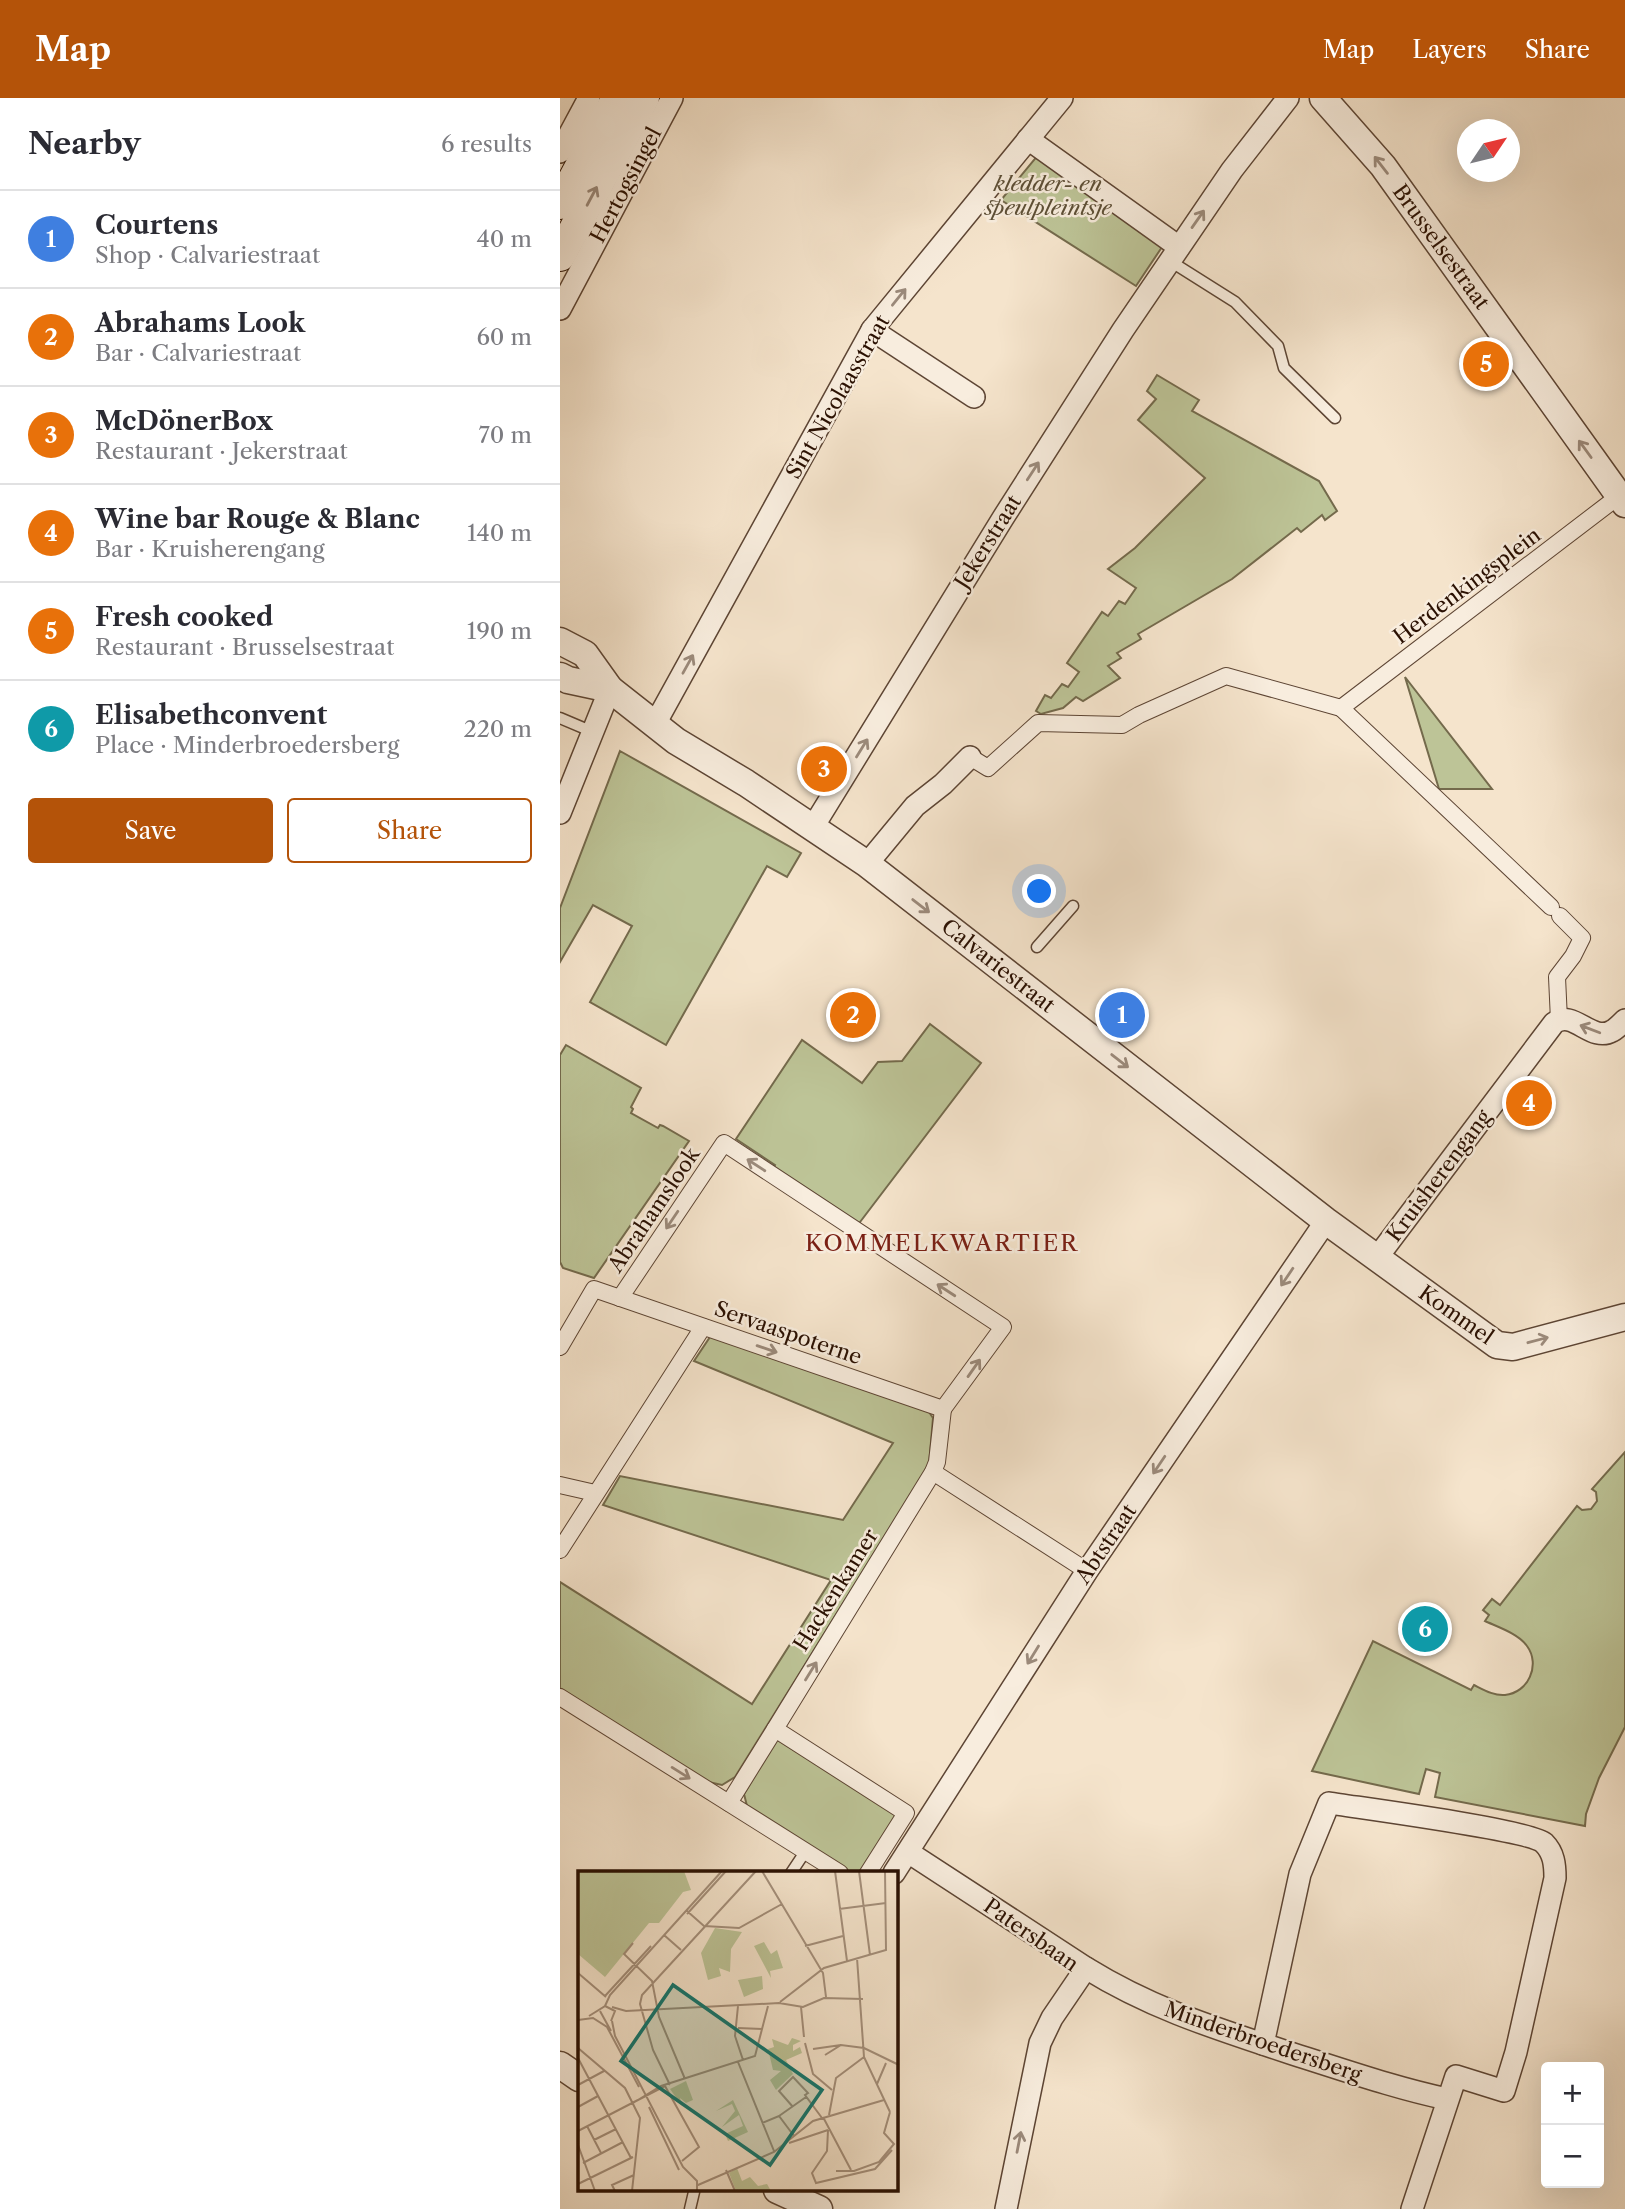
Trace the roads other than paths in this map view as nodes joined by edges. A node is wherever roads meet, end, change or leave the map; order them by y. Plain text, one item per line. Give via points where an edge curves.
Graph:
1 (589, 98) edge
2 (617, 98) edge
3 (643, 98) edge
4 (672, 98) edge
5 (1062, 98) edge
6 (1288, 98) edge
7 (1323, 98) edge
8 (1028, 139) junction
9 (560, 152) edge
10 (560, 205) edge
11 (1174, 254) junction
12 (560, 256) edge
13 (560, 309) edge
14 (872, 330) junction
15 (974, 397) dead end
16 (1335, 418) dead end
17 (1622, 500) edge
18 (560, 640) edge
19 (560, 677) edge
20 (610, 689) junction
21 (1341, 708) junction
22 (560, 718) edge
23 (655, 724) junction
24 (593, 732) junction
25 (970, 757) joint
26 (560, 813) edge
27 (813, 827) junction
28 (867, 864) junction
29 (1073, 906) dead end
30 (1037, 947) dead end
31 (1559, 1020) junction
32 (1625, 1020) edge
33 (1329, 1223) junction
34 (1376, 1259) junction
35 (620, 1298) junction
36 (1625, 1317) edge
37 (703, 1327) junction
38 (560, 1347) edge
39 (943, 1409) junction
40 (933, 1472) junction
41 (560, 1485) edge
42 (596, 1493) junction
43 (560, 1550) edge
44 (1087, 1571) junction
45 (560, 1697) edge
46 (775, 1729) junction
47 (729, 1803) junction
48 (806, 1852) junction
49 (908, 1852) junction
50 (792, 1871) edge
51 (837, 1871) edge
52 (869, 1871) edge
53 (895, 1871) edge
54 (1086, 1968) junction
55 (1263, 2044) junction
56 (560, 2065) edge
57 (578, 2077) edge
58 (1447, 2099) junction
59 (694, 2192) dead end
60 (781, 2192) edge
61 (690, 2209) edge
62 (819, 2209) edge
63 (1006, 2209) edge
64 (1412, 2209) edge

1 - 9 street
2 - 10 main road
12 -> 3 main road, Hertogsingel
4 - 13 street, Hertogsingel
5 - 8 street, Sint Nicolaasstraat
11 -> 6 street, Jekerstraat
17 -> 7 street, Brusselsestraat via 1392,179
8 - 11 street
14 -> 8 street, Sint Nicolaasstraat
11 - 16 lane via 1234,302 1278,346 1284,368
27 -> 11 street, Jekerstraat via 1003,518
14 - 15 street
23 -> 14 street, Sint Nicolaasstraat
17 - 21 street, Herdenkingsplein
18 - 20 street, Calvariestraat via 585,654
19 - 20 street, Calvariestraat
20 - 23 street, Calvariestraat
20 - 24 street
21 - 25 street via 1226,676 1122,725 1038,723 988,768
21 - 31 street via 1582,938 1557,977
22 - 24 lane
23 - 27 street, Calvariestraat
24 - 26 street
25 - 28 street via 915,806
27 - 28 street, Calvariestraat
28 -> 33 street, Calvariestraat via 1016,971
29 - 30 lane
32 -> 31 street via 1611,1032 1598,1034 1568,1019
31 - 34 street, Kruisherengang
33 - 34 street, Calvariestraat
33 -> 44 street, Abtstraat
34 -> 36 street, Kommel via 1497,1345 1513,1347
35 - 37 street, Servaaspoterne
35 - 38 street, Servaaspoterne via 594,1289
39 -> 35 street, Abrahamslook via 1003,1327 724,1143
37 -> 39 street, Servaaspoterne
37 - 42 street
39 - 40 street, Hackenkamer
40 - 44 street
46 -> 40 street, Hackenkamer
41 - 42 street
42 - 43 street
44 -> 49 street, Abtstraat
45 -> 47 street
46 - 47 street, Hackenkamer
46 - 52 street via 906,1812
47 - 48 street
48 - 50 lane
48 - 51 street
49 - 53 street, Abtstraat
49 - 54 street, Patersbaan
54 - 55 street, Minderbroedersberg via 1163,2010
63 -> 54 street, Patersbaan via 1040,2043
55 - 58 street, Minderbroedersberg
55 - 58 street via 1300,1874 1329,1803 1536,1838 1554,1860 1555,1878 1504,2091 1456,2076
56 - 57 street
58 - 64 street
59 - 61 lane
60 - 62 street

